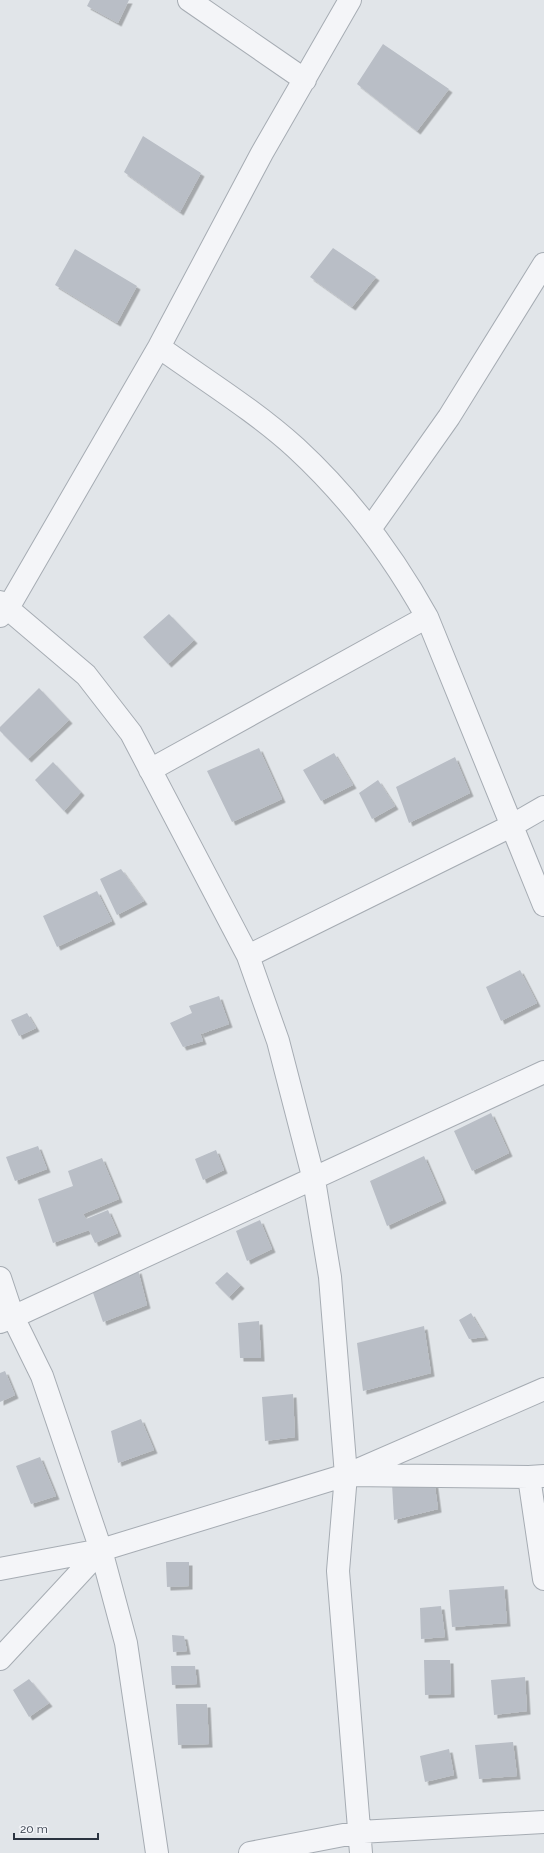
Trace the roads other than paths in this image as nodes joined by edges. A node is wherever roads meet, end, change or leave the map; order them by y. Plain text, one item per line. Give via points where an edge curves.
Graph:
1 (189, 0) edge
2 (350, 0) edge
3 (305, 80) junction
4 (543, 266) edge
5 (159, 347) junction
6 (370, 528) junction
7 (3, 609) edge
8 (427, 617) junction
9 (150, 770) junction
10 (544, 808) edge
11 (511, 826) junction
12 (544, 905) edge
13 (248, 956) junction
14 (544, 1072) edge
15 (314, 1180) junction
16 (0, 1278) edge
17 (7, 1320) edge
18 (544, 1389) edge
19 (346, 1474) junction
20 (536, 1476) edge
21 (101, 1550) junction
22 (0, 1569) edge
23 (544, 1579) edge
24 (0, 1659) edge
25 (544, 1822) edge
26 (360, 1843) edge
27 (157, 1853) edge
28 (250, 1853) edge

1 - 3 street
2 - 3 street
3 - 5 street via 262,154
4 - 6 street via 449,418
5 - 6 street via 260,418 295,448 328,480
5 - 7 street
6 - 8 street via 407,581
7 - 9 street via 86,675 131,733
8 - 9 street
8 - 11 street
9 - 13 street
10 - 11 street
11 - 12 street
11 - 13 street
13 - 15 street via 278,1041
14 - 15 street
15 - 17 street
15 - 19 street via 330,1277
16 - 17 street
17 - 21 street via 42,1376
18 - 19 street
19 - 20 street
19 - 21 street
19 - 26 street via 338,1571
20 - 23 street
21 - 22 street
21 - 24 street
21 - 27 street via 126,1643
25 - 26 street
26 - 28 street

